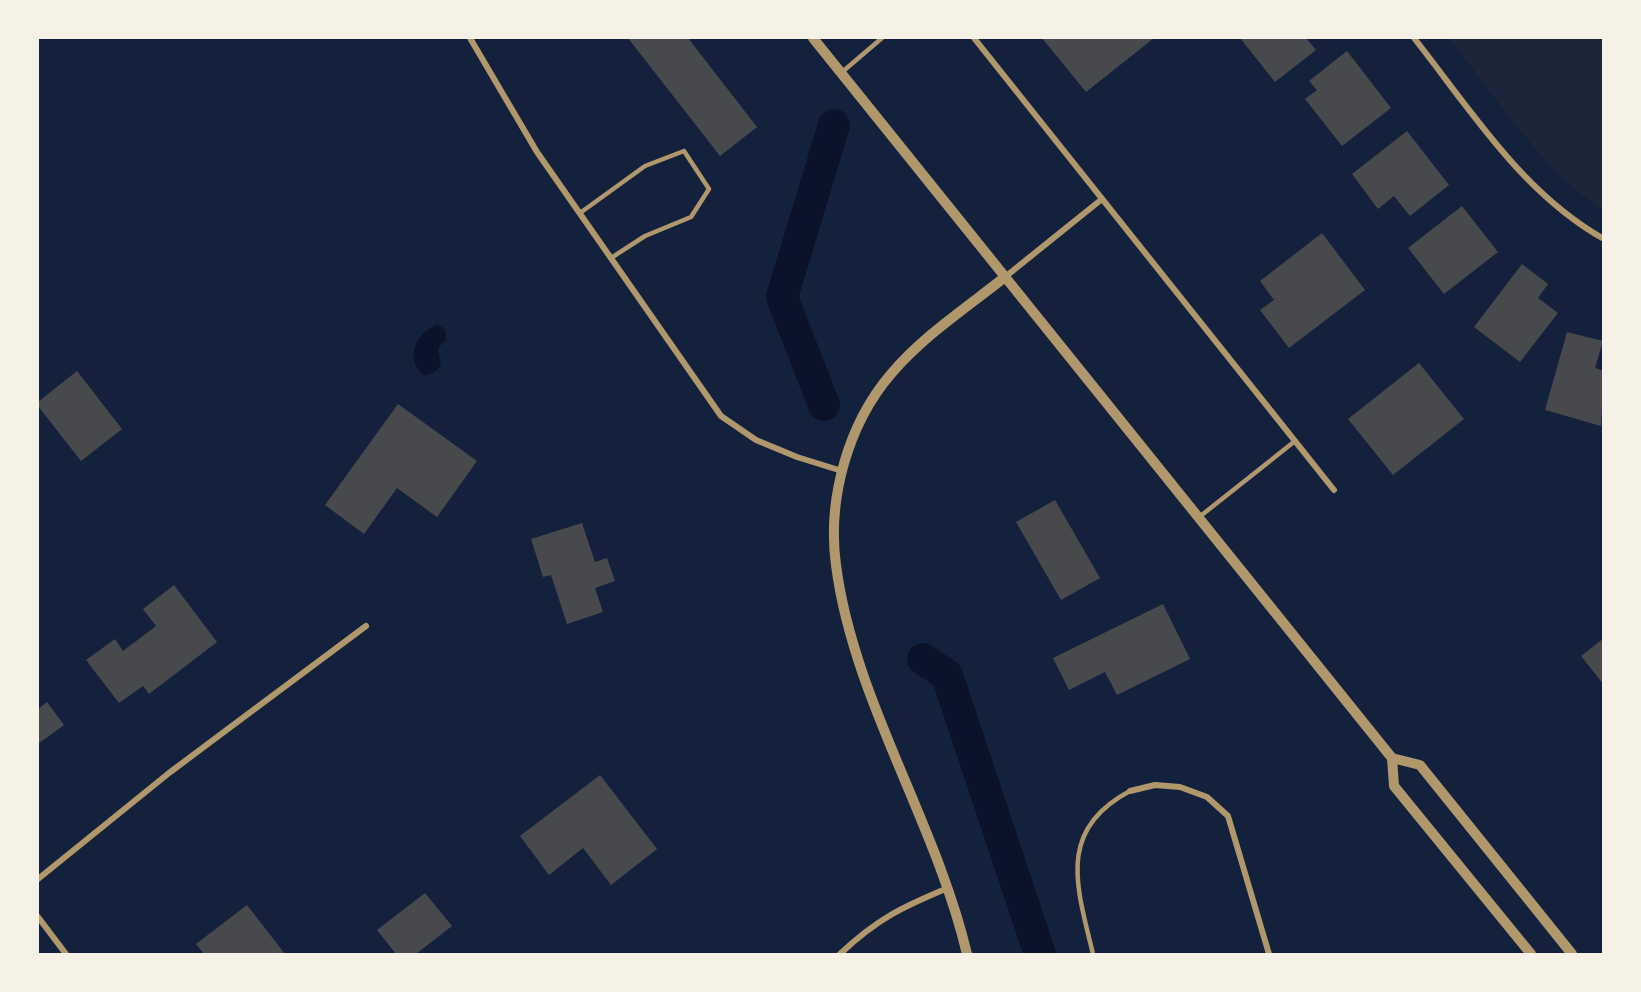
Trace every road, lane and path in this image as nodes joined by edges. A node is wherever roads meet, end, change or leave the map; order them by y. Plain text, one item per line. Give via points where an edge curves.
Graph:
1 (470, 38) edge
2 (813, 38) edge
3 (882, 38) edge
4 (974, 38) edge
5 (1414, 38) edge
6 (841, 73) junction
7 (1102, 199) junction
8 (580, 213) junction
9 (1604, 239) edge
10 (611, 258) junction
11 (1005, 277) junction
12 (1294, 441) junction
13 (842, 471) junction
14 (1334, 490) dead end
15 (1198, 518) junction
16 (366, 626) dead end
17 (1392, 758) junction
18 (1130, 790) joint
19 (38, 879) edge
20 (948, 888) junction
21 (38, 917) edge
22 (66, 954) edge
23 (840, 954) edge
24 (967, 954) edge
25 (1093, 954) edge
26 (1269, 954) edge
27 (1531, 954) edge
28 (1572, 954) edge

1 - 8 street via 537,152
2 - 6 street
3 - 6 lane
4 - 7 street
5 - 9 street via 1522,175 1564,214
6 - 11 street
7 - 11 street
7 - 12 street
8 - 10 street
8 - 10 lane via 645,166 684,151 709,189 691,217 645,236
10 - 13 street via 721,416 756,440
11 - 13 street via 912,351 890,375 856,432
11 - 15 street
12 - 14 street
12 - 15 lane
13 - 20 street via 834,522 836,564 852,643
15 - 17 street
16 - 19 street via 169,773
17 - 27 street via 1394,786
17 - 28 street via 1420,765
18 - 25 lane via 1096,814 1077,852 1075,873
18 - 26 street via 1155,785 1180,787 1207,797 1228,816
20 - 23 street via 867,928
20 - 24 street
21 - 22 street

